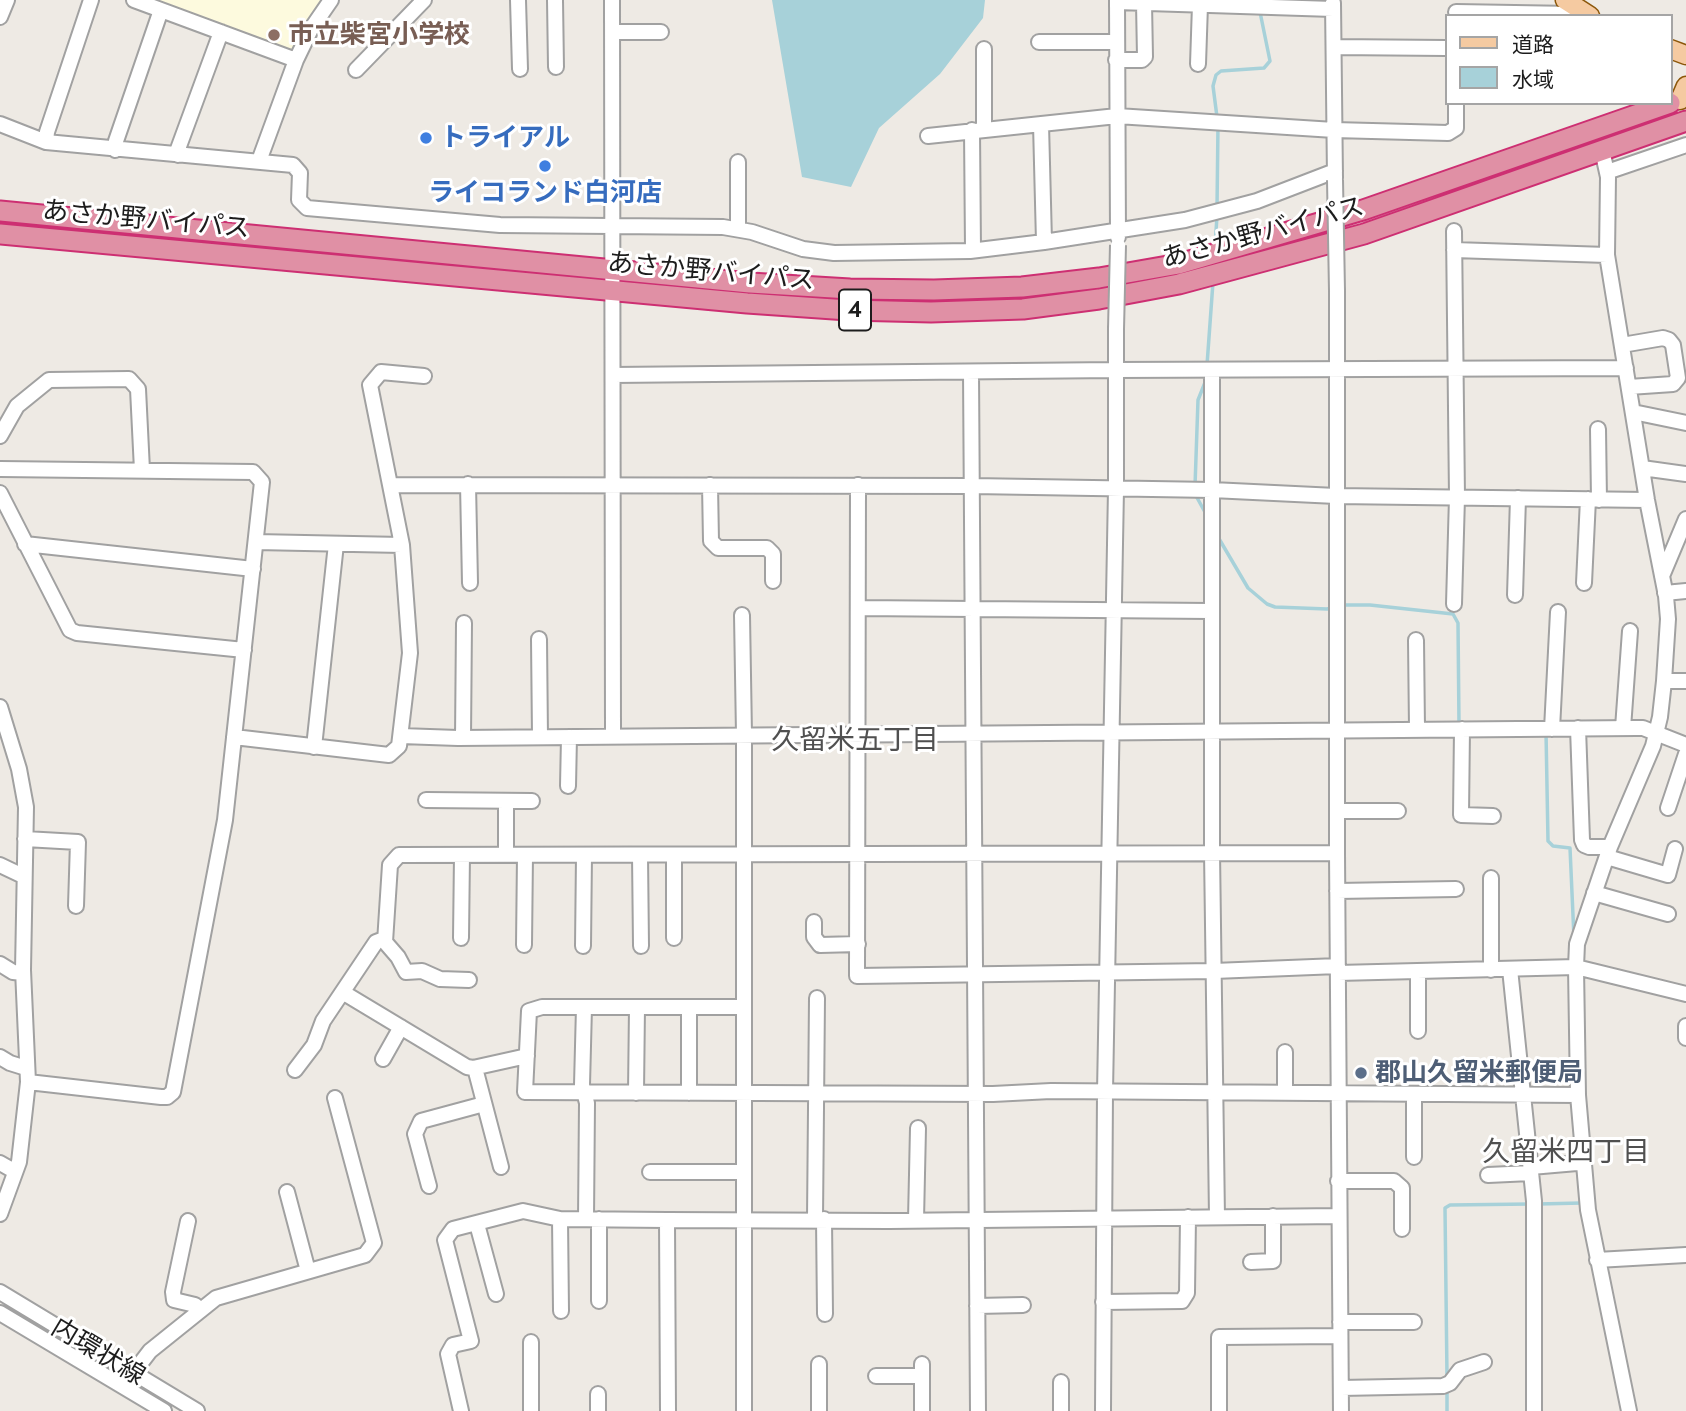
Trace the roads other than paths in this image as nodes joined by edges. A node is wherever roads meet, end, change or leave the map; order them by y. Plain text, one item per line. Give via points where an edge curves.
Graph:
1 (91, 0) edge
2 (134, 0) edge
3 (331, 0) edge
4 (424, 0) edge
5 (518, 0) edge
6 (555, 0) edge
7 (612, 0) edge
8 (1565, 0) edge
9 (1117, 1) edge
10 (1144, 3) junction
11 (1207, 4) edge
12 (1333, 5) edge
13 (161, 10) junction
14 (1456, 12) dead end
15 (1586, 14) edge
16 (221, 32) junction
17 (613, 32) junction
18 (661, 32) dead end
19 (1039, 42) dead end
20 (1116, 42) junction
21 (1334, 47) junction
22 (1444, 48) edge
23 (984, 49) dead end
24 (296, 60) junction
25 (1116, 60) junction
26 (1198, 64) dead end
27 (556, 67) dead end
28 (520, 69) dead end
29 (356, 70) dead end
30 (1456, 105) edge
31 (1659, 105) edge
32 (1116, 116) junction
33 (1686, 121) edge
34 (0, 124) edge
35 (1041, 124) junction
36 (978, 130) junction
37 (1334, 130) junction
38 (928, 136) dead end
39 (46, 142) junction
40 (1686, 145) edge
41 (115, 150) junction
42 (1602, 150) junction
43 (178, 155) junction
44 (258, 161) junction
45 (738, 162) dead end
46 (1607, 172) junction
47 (1335, 175) junction
48 (0, 211) edge
49 (612, 226) junction
50 (738, 229) junction
51 (1454, 232) dead end
52 (0, 234) edge
53 (1118, 238) junction
54 (1044, 242) junction
55 (972, 250) junction
56 (1454, 250) junction
57 (1607, 255) junction
58 (611, 269) junction
59 (614, 290) junction
60 (1622, 345) junction
61 (1626, 368) junction
62 (1454, 369) junction
63 (1115, 370) junction
64 (1212, 370) junction
65 (1337, 370) junction
66 (971, 372) junction
67 (613, 375) junction
68 (424, 376) dead end
69 (1629, 387) junction
70 (1633, 412) junction
71 (1686, 422) edge
72 (1598, 429) dead end
73 (0, 436) edge
74 (1642, 468) junction
75 (0, 469) edge
76 (142, 470) junction
77 (1686, 474) edge
78 (468, 484) junction
79 (390, 485) junction
80 (612, 485) junction
81 (710, 485) junction
82 (858, 485) junction
83 (973, 486) junction
84 (1116, 489) junction
85 (1212, 490) junction
86 (0, 493) edge
87 (1336, 496) junction
88 (1457, 498) junction
89 (1518, 498) junction
90 (1593, 499) junction
91 (1647, 500) junction
92 (1686, 519) edge
93 (256, 542) junction
94 (26, 544) junction
95 (336, 544) junction
96 (402, 545) junction
97 (253, 569) junction
98 (1662, 576) junction
99 (772, 581) dead end
100 (470, 583) dead end
101 (1584, 583) dead end
102 (1686, 591) edge
103 (1665, 593) junction
104 (1515, 595) dead end
105 (1454, 604) dead end
106 (972, 607) junction
107 (858, 608) junction
108 (1114, 610) junction
109 (1211, 611) junction
110 (1558, 612) dead end
111 (742, 615) dead end
112 (464, 623) dead end
113 (1630, 631) dead end
114 (539, 639) dead end
115 (1416, 640) dead end
116 (244, 650) junction
117 (1664, 681) junction
118 (1686, 681) edge
119 (0, 708) edge
120 (1623, 728) junction
121 (1337, 729) junction
122 (1417, 729) junction
123 (1462, 729) junction
124 (1552, 729) junction
125 (1578, 729) junction
126 (1212, 730) junction
127 (1113, 732) junction
128 (973, 733) junction
129 (1656, 733) junction
130 (858, 734) junction
131 (613, 735) junction
132 (744, 735) junction
133 (401, 736) junction
134 (234, 737) junction
135 (540, 737) junction
136 (569, 737) junction
137 (463, 738) junction
138 (1686, 745) edge
139 (314, 747) junction
140 (1686, 754) edge
141 (568, 786) dead end
142 (426, 800) dead end
143 (506, 801) junction
144 (532, 801) dead end
145 (1668, 808) dead end
146 (1337, 811) junction
147 (1398, 811) dead end
148 (1493, 816) dead end
149 (25, 839) junction
150 (1675, 849) dead end
151 (1212, 852) junction
152 (1608, 852) junction
153 (1111, 853) junction
154 (1337, 853) junction
155 (975, 854) junction
156 (462, 855) junction
157 (506, 855) junction
158 (524, 855) junction
159 (584, 855) junction
160 (640, 855) junction
161 (858, 855) junction
162 (674, 856) junction
163 (743, 856) junction
164 (0, 865) edge
165 (23, 876) junction
166 (1491, 878) dead end
167 (1456, 889) dead end
168 (1337, 891) junction
169 (1594, 893) junction
170 (76, 906) dead end
171 (1668, 914) dead end
172 (814, 922) dead end
173 (674, 937) dead end
174 (461, 938) dead end
175 (384, 939) junction
176 (858, 944) junction
177 (524, 945) dead end
178 (583, 946) dead end
179 (641, 946) dead end
180 (0, 964) edge
181 (1576, 967) junction
182 (1510, 969) junction
183 (1338, 970) junction
184 (1492, 970) junction
185 (1214, 971) junction
186 (1108, 972) junction
187 (1418, 972) junction
188 (23, 973) junction
189 (976, 975) junction
190 (468, 979) dead end
191 (344, 993) junction
192 (1686, 994) edge
193 (817, 998) dead end
194 (584, 1007) junction
195 (637, 1007) junction
196 (689, 1007) junction
197 (744, 1007) junction
198 (1686, 1026) edge
199 (401, 1027) junction
200 (1418, 1031) dead end
201 (1686, 1038) edge
202 (1285, 1052) dead end
203 (527, 1056) junction
204 (0, 1057) edge
205 (383, 1059) dead end
206 (475, 1068) junction
207 (295, 1070) dead end
208 (27, 1075) junction
209 (1105, 1092) junction
210 (1215, 1092) junction
211 (636, 1093) junction
212 (689, 1093) junction
213 (1285, 1093) junction
214 (1339, 1093) junction
215 (585, 1094) junction
216 (743, 1094) junction
217 (816, 1094) junction
218 (976, 1094) junction
219 (1414, 1094) junction
220 (1524, 1095) junction
221 (1578, 1095) junction
222 (335, 1098) dead end
223 (484, 1104) junction
224 (918, 1128) dead end
225 (1414, 1157) dead end
226 (0, 1163) edge
227 (1577, 1163) dead end
228 (501, 1167) dead end
229 (1531, 1170) junction
230 (15, 1171) junction
231 (650, 1172) dead end
232 (744, 1172) junction
233 (1488, 1175) dead end
234 (1338, 1181) junction
235 (429, 1186) dead end
236 (288, 1192) dead end
237 (0, 1214) edge
238 (1273, 1216) junction
239 (1339, 1216) junction
240 (1188, 1217) junction
241 (1217, 1217) junction
242 (1105, 1218) junction
243 (560, 1219) junction
244 (592, 1219) junction
245 (819, 1219) junction
246 (667, 1220) junction
247 (745, 1220) junction
248 (916, 1220) junction
249 (975, 1220) junction
250 (188, 1221) dead end
251 (477, 1224) junction
252 (1402, 1229) dead end
253 (1686, 1255) edge
254 (1597, 1260) junction
255 (1251, 1262) dead end
256 (308, 1270) junction
257 (0, 1292) edge
258 (496, 1294) dead end
259 (600, 1301) dead end
260 (1104, 1302) junction
261 (1023, 1305) dead end
262 (977, 1306) junction
263 (200, 1310) junction
264 (561, 1311) dead end
265 (0, 1313) edge
266 (825, 1314) dead end
267 (1414, 1322) dead end
268 (1340, 1329) junction
269 (531, 1342) dead end
270 (1484, 1362) dead end
271 (819, 1364) dead end
272 (132, 1372) junction
273 (876, 1376) dead end
274 (1061, 1382) dead end
275 (123, 1386) junction
276 (1341, 1388) junction
277 (598, 1394) dead end
278 (164, 1411) edge
279 (197, 1411) edge
280 (461, 1411) edge
281 (531, 1411) edge
282 (598, 1411) edge
283 (668, 1411) edge
284 (744, 1411) edge
285 (819, 1411) edge
286 (922, 1411) edge
287 (978, 1411) edge
288 (1061, 1411) edge
289 (1103, 1411) edge
290 (1219, 1411) edge
291 (1341, 1411) edge
292 (1534, 1411) edge
293 (1629, 1411) edge

1 - 39 street
2 - 13 street
3 - 24 street
4 - 29 street
5 - 28 street
6 - 27 street
7 - 17 street
8 - 15 main road
9 - 10 street
9 - 20 street
10 - 11 street
10 - 25 street via 1145,57
11 - 12 street
11 - 26 street
12 - 21 street
13 - 16 street
13 - 41 street
14 - 15 street
16 - 24 street
16 - 43 street
17 - 18 street
17 - 49 street
19 - 20 street
20 - 25 street
21 - 22 street
21 - 37 street
23 - 36 street
24 - 44 street
25 - 32 street
30 - 37 street via 1456,125 1451,133
31 - 58 highway, あさか野バイパス / 4 via 1363,210 1179,264 1099,278 1022,288 850,289
32 - 35 street
32 - 37 street
32 - 53 street
33 - 42 highway, あさか野バイパス / 4
34 - 39 street
35 - 36 street
35 - 54 street
36 - 38 street
36 - 55 street
37 - 47 street
39 - 41 street
40 - 46 street
41 - 43 street
42 - 46 street
42 - 59 highway, あさか野バイパス / 4 via 1364,234 1180,284 1099,299 1023,309 931,312 848,310
43 - 44 street
44 - 49 street via 295,166 300,173 299,200 307,208 500,225
45 - 50 street
46 - 57 street
47 - 53 street
47 - 65 street, bridge
48 - 58 highway, あさか野バイパス / 4
49 - 50 street
49 - 58 street
50 - 55 street via 817,252
51 - 56 street
52 - 59 highway, あさか野バイパス / 4
53 - 54 street
53 - 63 street, bridge
54 - 55 street
56 - 57 street
56 - 62 street
57 - 60 street
58 - 59 street
59 - 67 street
60 - 61 street
60 - 69 street via 1663,338 1673,345 1678,378 1673,384
61 - 62 street
61 - 69 street
62 - 65 street
62 - 88 street
63 - 64 street
63 - 66 street
63 - 84 street
64 - 65 street
64 - 85 street
65 - 87 street
66 - 67 street
66 - 83 street
67 - 80 street
68 - 79 street via 381,372 370,386
69 - 70 street
70 - 71 street
70 - 74 street
72 - 90 street
73 - 76 street via 17,406 49,380 129,379 138,389
74 - 77 street
74 - 91 street
75 - 76 street
76 - 93 street via 253,472 262,482
78 - 79 street
78 - 80 street
78 - 100 street
79 - 96 street
80 - 81 street
80 - 131 street
81 - 82 street
81 - 99 street via 711,541 718,548 767,548 774,554
82 - 83 street
82 - 107 street
83 - 84 street
83 - 106 street
84 - 85 street
84 - 108 street
85 - 87 street
85 - 109 street
86 - 94 street
87 - 88 street
87 - 121 street
88 - 89 street
88 - 105 street
89 - 90 street
89 - 104 street
90 - 91 street
90 - 101 street
91 - 98 street
92 - 98 street
93 - 95 street
93 - 97 street
94 - 97 street
94 - 116 street via 74,632
95 - 96 street
95 - 139 street
96 - 133 street via 410,653
97 - 116 street
98 - 103 street
102 - 103 street
103 - 117 street
106 - 107 street
106 - 108 street
106 - 128 street
107 - 130 street
108 - 109 street
108 - 127 street
109 - 126 street
110 - 124 street
111 - 132 street
112 - 137 street
113 - 120 street
114 - 135 street
115 - 122 street
116 - 134 street
117 - 118 street
117 - 129 street
119 - 149 street via 25,793
120 - 125 street
120 - 129 street
121 - 122 street
121 - 126 street
121 - 146 street
122 - 123 street
123 - 124 street
123 - 148 street via 1461,815
124 - 125 street
125 - 152 street via 1582,840 1584,845
126 - 127 street
126 - 151 street
127 - 128 street
127 - 153 street
128 - 130 street
128 - 155 street
129 - 138 street
129 - 152 street
130 - 132 street
130 - 161 street
131 - 132 street
131 - 136 street
132 - 163 street
133 - 137 street
133 - 139 street via 399,747 391,754
134 - 139 street
134 - 208 street via 225,820 173,1092 161,1097
135 - 136 street
135 - 137 street
136 - 141 street
140 - 145 street
142 - 143 street
143 - 144 street
143 - 157 street
146 - 147 street
146 - 154 street
149 - 165 street
149 - 170 street via 78,842
150 - 152 street via 1668,874
151 - 153 street
151 - 154 street
151 - 185 street
152 - 169 street
153 - 155 street
153 - 186 street
154 - 168 street
155 - 161 street
155 - 189 street
156 - 157 street
156 - 174 street
156 - 175 street via 399,855 390,865
157 - 158 street
158 - 159 street
158 - 177 street
159 - 160 street
159 - 178 street
160 - 162 street
160 - 179 street
161 - 163 street
161 - 176 street
162 - 163 street
162 - 173 street
163 - 197 street
164 - 165 street
165 - 188 street
166 - 184 street
167 - 168 street
168 - 183 street
169 - 171 street
169 - 181 street via 1577,944
172 - 176 street via 814,937 821,945
175 - 190 street via 406,972
175 - 191 street via 376,942
176 - 189 street via 858,976
180 - 188 street
181 - 182 street
181 - 192 street
181 - 221 street
182 - 184 street
182 - 220 street
183 - 185 street
183 - 187 street
183 - 214 street
184 - 187 street
185 - 186 street
185 - 210 street
186 - 189 street
186 - 209 street
187 - 200 street
188 - 208 street
189 - 218 street
191 - 199 street
191 - 207 street
193 - 217 street
194 - 195 street
194 - 203 street via 542,1007 529,1012
194 - 215 street
195 - 196 street
195 - 211 street
196 - 197 street
196 - 212 street
197 - 216 street
198 - 201 street
199 - 205 street
199 - 206 street
202 - 213 street
203 - 206 street
203 - 215 street via 525,1092
204 - 208 street
206 - 223 street
208 - 230 street via 24,1130
209 - 210 street
209 - 218 street
209 - 242 street
210 - 213 street
210 - 241 street
211 - 212 street
211 - 215 street
212 - 216 street
213 - 214 street
214 - 219 street
214 - 234 street
215 - 244 street
216 - 217 street
216 - 232 street
217 - 218 street
217 - 245 street
218 - 249 street
219 - 220 street
219 - 225 street
220 - 221 street
220 - 229 street
221 - 254 street
222 - 256 street via 374,1243 365,1255
223 - 228 street
223 - 235 street via 421,1121 415,1134
224 - 248 street
226 - 230 street
227 - 229 street
229 - 233 street
229 - 292 street
230 - 237 street
231 - 232 street
232 - 247 street
234 - 239 street
234 - 252 street via 1394,1181 1402,1188
236 - 256 street
238 - 239 street
238 - 241 street
238 - 255 street via 1273,1261
239 - 268 street
240 - 241 street
240 - 242 street
240 - 260 street via 1187,1293 1182,1301
242 - 249 street
242 - 260 street
243 - 244 street
243 - 251 street via 523,1211
243 - 264 street
244 - 246 street
244 - 259 street
245 - 247 street
245 - 248 street
245 - 266 street
246 - 247 street
246 - 283 street
247 - 284 street
248 - 249 street
249 - 262 street
250 - 263 street via 174,1300 195,1304
251 - 258 street
251 - 280 street via 453,1229 445,1240 471,1341 453,1345 448,1354
253 - 254 street
254 - 293 street
256 - 263 street via 224,1294
257 - 272 street, 内環状線
260 - 289 street
261 - 262 street
262 - 287 street
263 - 272 street
265 - 275 street, 内環状線
267 - 268 street
268 - 276 street
268 - 290 street via 1219,1337
269 - 281 street
270 - 276 street via 1460,1370 1443,1386
271 - 285 street
272 - 275 street
272 - 279 street, 内環状線
273 - 286 street via 922,1370
274 - 288 street
275 - 278 street, 内環状線
276 - 291 street
277 - 282 street

